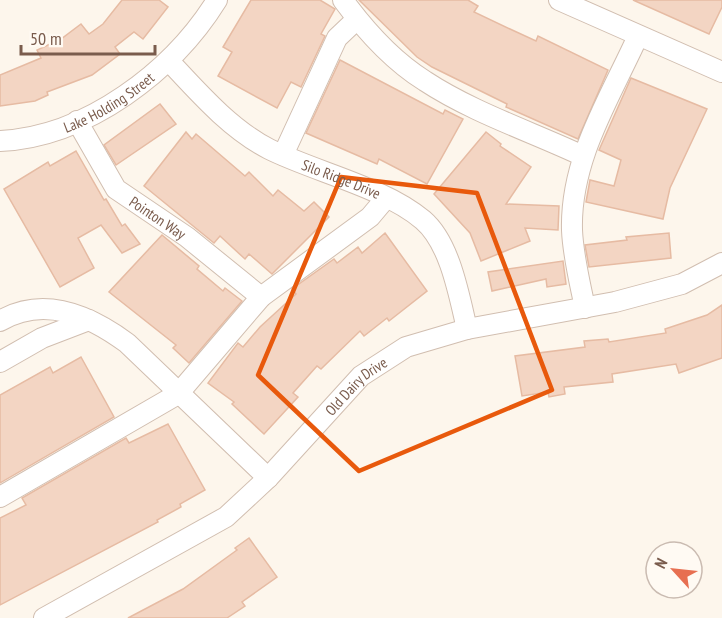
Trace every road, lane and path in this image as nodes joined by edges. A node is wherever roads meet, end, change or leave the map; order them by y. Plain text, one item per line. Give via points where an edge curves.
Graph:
1 (217, 0) edge
2 (343, 0) edge
3 (559, 0) edge
4 (357, 19) junction
5 (638, 36) junction
6 (169, 61) junction
7 (722, 72) edge
8 (77, 121) junction
9 (0, 141) edge
10 (283, 155) junction
11 (584, 156) junction
12 (386, 198) junction
13 (722, 263) edge
14 (261, 297) junction
15 (585, 308) junction
16 (89, 320) junction
17 (0, 321) edge
18 (467, 329) junction
19 (0, 362) edge
20 (178, 394) junction
21 (268, 478) junction
22 (0, 497) edge
23 (44, 618) edge

1 - 6 street, Lake Holding Street via 201,27
2 - 4 street
3 - 5 street
4 - 10 street via 337,38
4 - 11 street via 424,81
5 - 7 street
5 - 11 street
6 - 8 street, Lake Holding Street via 117,100
6 - 10 street, Silo Ridge Drive via 227,120
8 - 9 street, Lake Holding Street via 42,134
8 - 14 street, Pointon Way via 116,189 187,237
10 - 12 street, Silo Ridge Drive
11 - 15 street via 574,198 572,231
12 - 14 street via 370,217
12 - 18 street, Silo Ridge Drive via 424,220 446,253
13 - 15 street, Old Dairy Drive via 682,284
14 - 20 street
15 - 18 street, Old Dairy Drive
16 - 17 street via 51,307 15,313
16 - 19 street via 42,338
16 - 20 street via 127,343
18 - 21 street, Old Dairy Drive via 406,347 361,376
20 - 21 street
20 - 22 street
21 - 23 street, Old Dairy Drive via 226,517

